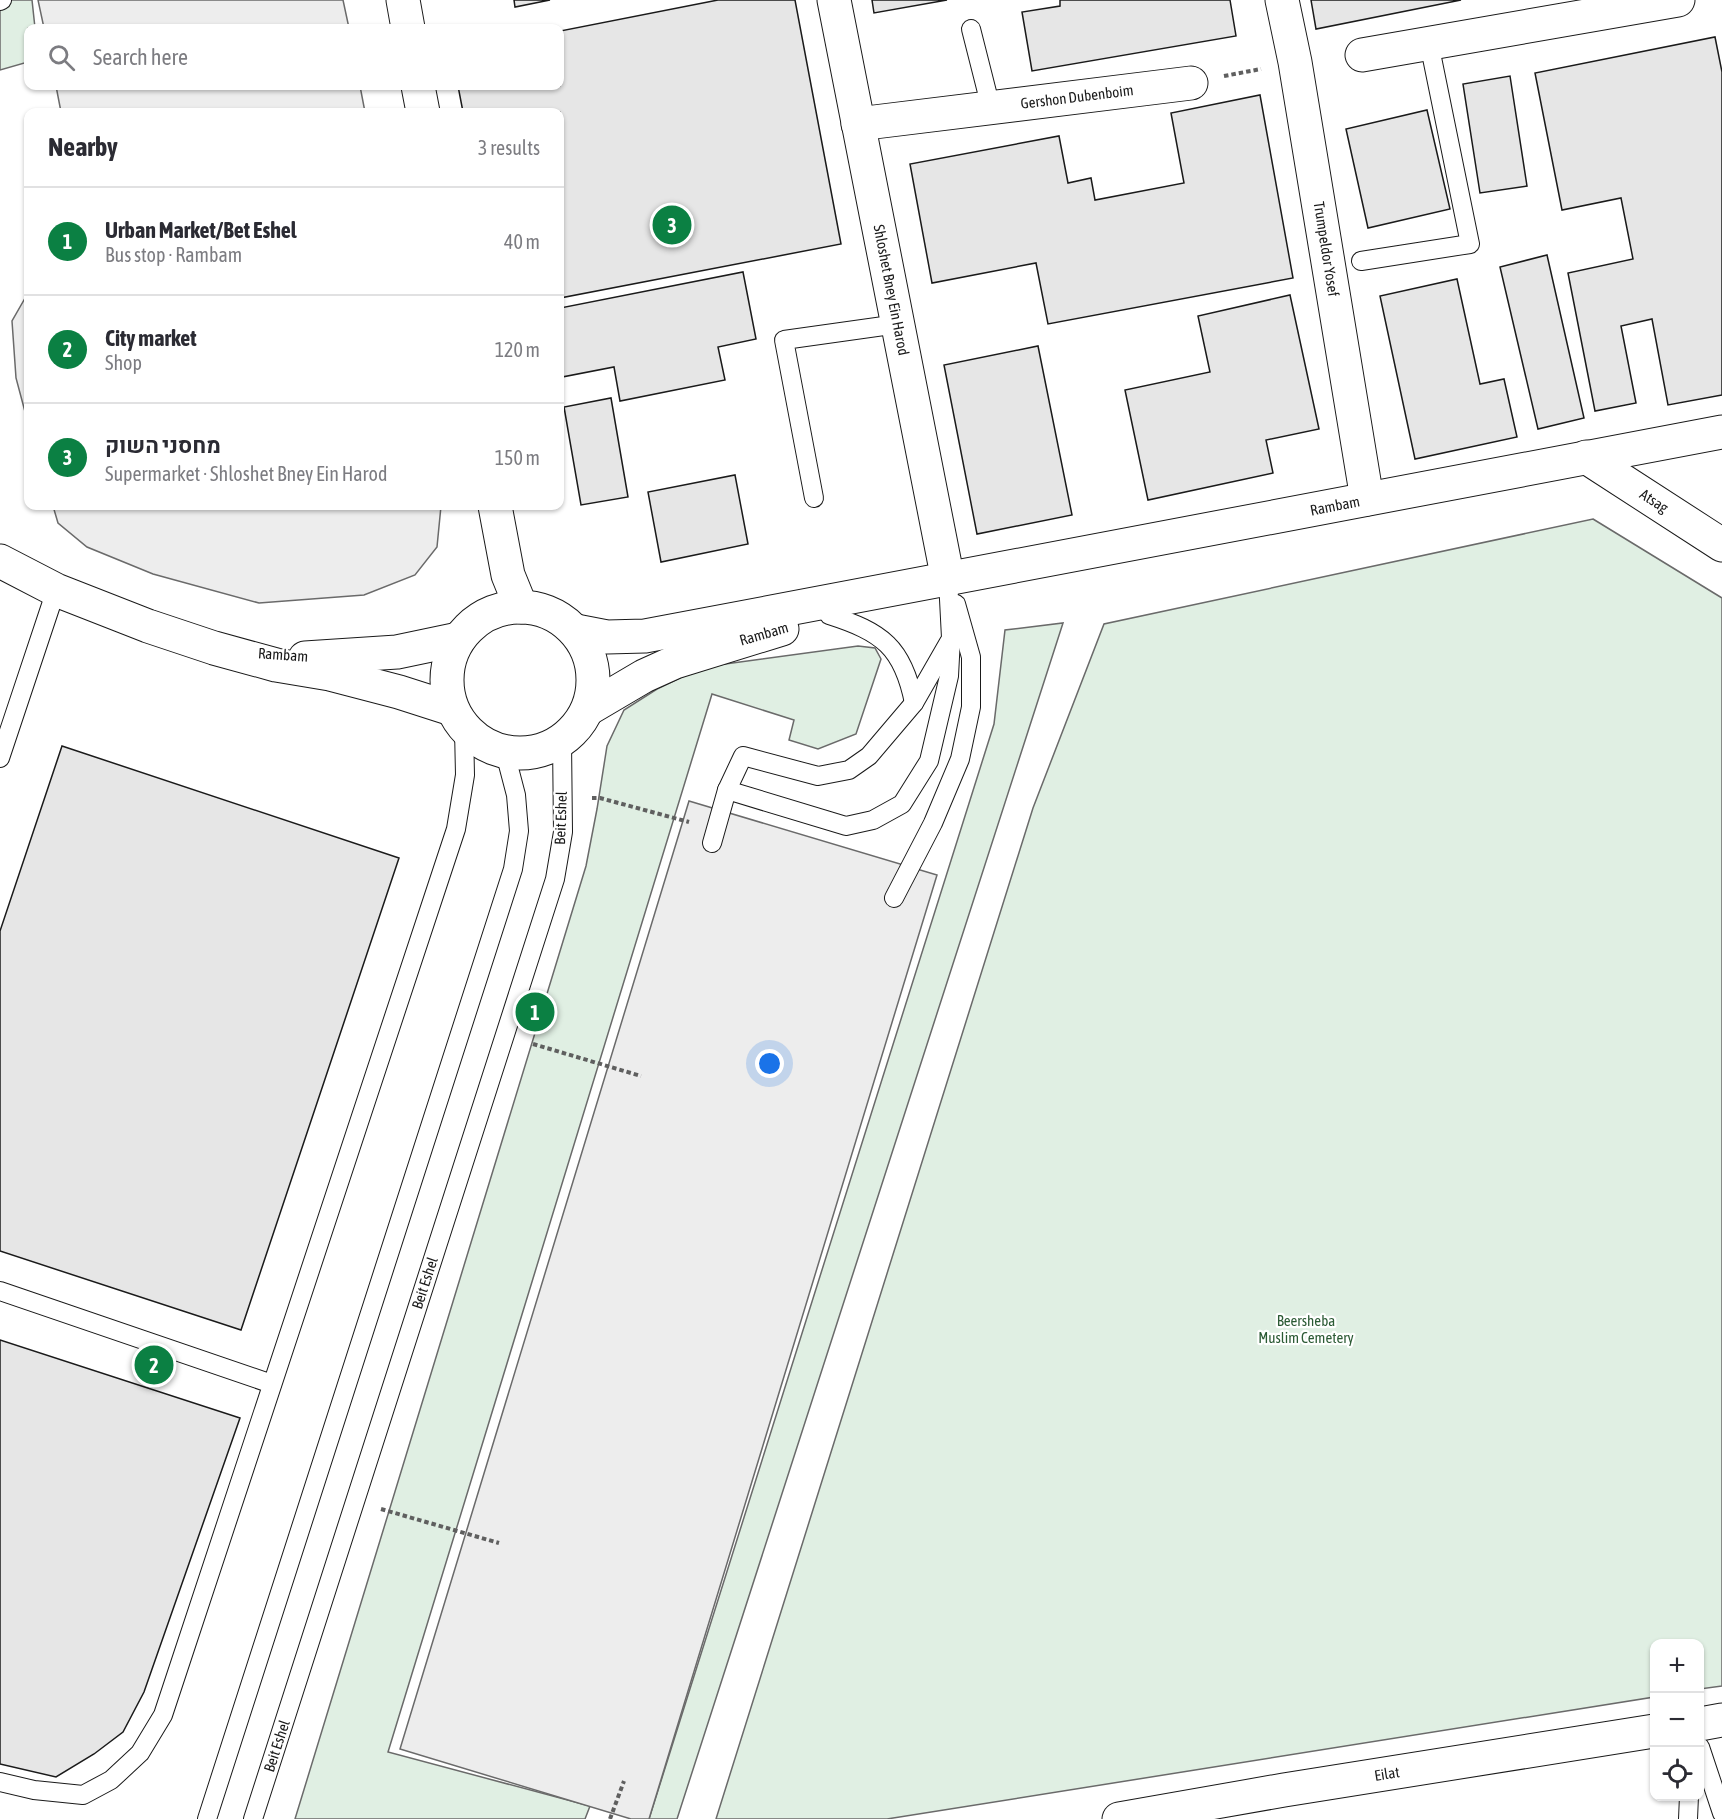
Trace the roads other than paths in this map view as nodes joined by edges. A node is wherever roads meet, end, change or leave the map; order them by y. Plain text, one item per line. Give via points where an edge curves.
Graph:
1 (403, 0) edge
2 (834, 0) edge
3 (1282, 0) edge
4 (1678, 0) edge
5 (407, 24) edge
6 (971, 29) dead end
7 (1429, 43) junction
8 (1362, 56) dead end
9 (1191, 83) road end
10 (419, 90) edge
11 (422, 108) edge
12 (991, 108) junction
13 (858, 124) junction
14 (1361, 261) dead end
15 (898, 324) junction
16 (1722, 432) edge
17 (1586, 457) junction
18 (814, 498) dead end
19 (1368, 499) junction
20 (496, 510) edge
21 (1722, 545) edge
22 (0, 561) edge
23 (948, 580) junction
24 (56, 590) junction
25 (521, 607) junction
26 (829, 615) junction
27 (576, 631) junction
28 (951, 638) junction
29 (459, 639) junction
30 (214, 648) junction
31 (914, 703) junction
32 (588, 709) junction
33 (458, 719) junction
34 (562, 741) junction
35 (505, 753) junction
36 (0, 759) edge
37 (727, 790) junction
38 (714, 836) road end
39 (894, 898) dead end
40 (0, 1291) edge
41 (272, 1384) junction
42 (1722, 1720) edge
43 (1704, 1723) edge
44 (1650, 1732) edge
45 (1704, 1759) edge
46 (0, 1782) edge
47 (1689, 1801) edge
48 (1722, 1813) edge
49 (207, 1819) edge
50 (253, 1819) edge
51 (1119, 1819) edge
52 (1688, 1819) edge

1 - 5 main road
2 - 13 main road, Shloshet Bney Ein Harod
3 - 19 main road, Trumpeldor Yosef
4 - 7 main road
6 - 12 lane
7 - 8 main road
7 - 14 lane via 1470,244
9 - 12 main road, Gershon Dubenboim
10 - 11 main road
12 - 13 main road, Gershon Dubenboim
13 - 15 main road, Shloshet Bney Ein Harod
15 - 18 lane via 784,340
15 - 23 main road, Shloshet Bney Ein Harod
16 - 17 main road, Rambam
17 - 19 main road, Rambam
17 - 21 main road, Atsag
19 - 23 main road, Rambam
20 - 25 main road via 508,575
22 - 24 main road, Rambam
23 - 26 main road, Rambam
23 - 27 main road, Rambam via 645,636 607,637
23 - 28 lane
23 - 39 lane via 971,657 971,707 960,759 933,823
24 - 30 main road, Rambam
24 - 36 lane
25 - 27 main road via 541,609
25 - 29 main road via 497,610 476,621
26 - 31 lane via 875,634 893,649 910,681
26 - 32 main road, Rambam via 675,662
27 - 32 main road via 594,668
28 - 31 lane
28 - 37 lane via 949,676 929,761 902,804 873,820 846,826
29 - 30 main road, Rambam via 397,652 305,658
29 - 33 main road via 449,661 446,685
30 - 33 main road, Rambam via 399,692
31 - 37 lane via 869,756 849,770 818,776 743,756
32 - 34 main road via 578,727
33 - 35 main road via 482,744
33 - 41 lane via 465,776 456,829
34 - 35 main road via 545,750
34 - 50 lane, Beit Eshel via 563,832 555,879
35 - 49 lane via 516,795 519,831 513,869
37 - 38 lane
40 - 41 lane
41 - 46 lane via 163,1715 140,1753 111,1780 83,1795
42 - 43 main road
44 - 51 main road, Eilat
45 - 48 lane
47 - 52 lane

